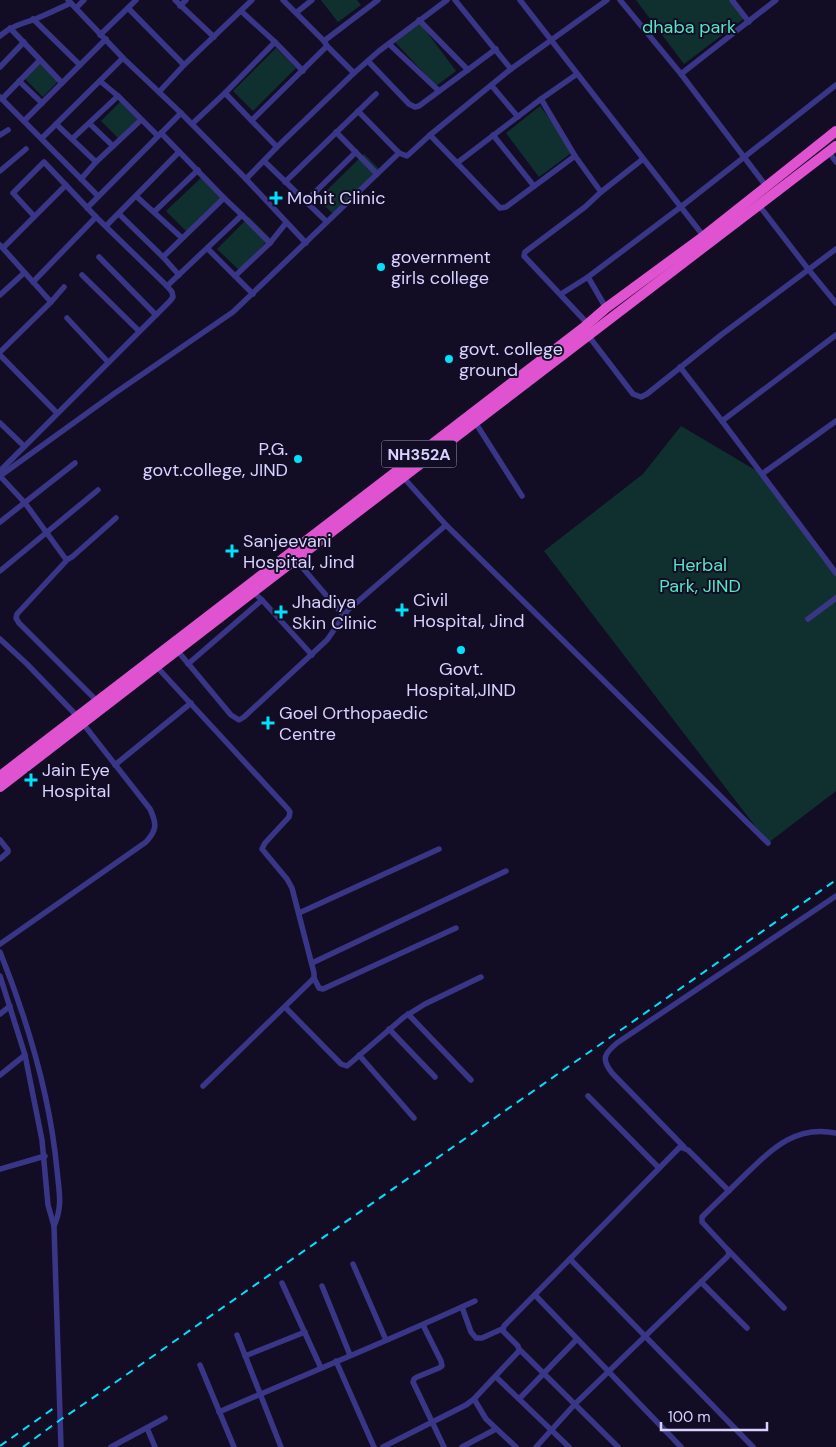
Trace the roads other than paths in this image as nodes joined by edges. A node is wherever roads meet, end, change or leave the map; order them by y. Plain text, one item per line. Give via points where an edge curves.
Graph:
1 (84, 0) edge
2 (136, 0) edge
3 (175, 0) edge
4 (186, 0) edge
5 (252, 0) edge
6 (283, 0) edge
7 (312, 0) edge
8 (378, 0) edge
9 (447, 0) edge
10 (455, 0) edge
11 (520, 0) edge
12 (607, 0) edge
13 (620, 0) edge
14 (732, 0) edge
15 (776, 0) edge
16 (69, 2) edge
17 (180, 6) junction
18 (76, 8) junction
19 (128, 8) junction
20 (241, 11) junction
21 (297, 12) junction
22 (34, 19) junction
23 (419, 20) junction
24 (749, 22) junction
25 (10, 28) junction
26 (100, 35) junction
27 (0, 36) edge
28 (214, 37) junction
29 (106, 39) junction
30 (551, 40) junction
31 (24, 42) junction
32 (275, 42) junction
33 (325, 44) junction
34 (389, 44) junction
35 (496, 49) junction
36 (123, 58) junction
37 (40, 60) junction
38 (368, 61) junction
39 (80, 65) junction
40 (184, 65) junction
41 (0, 67) edge
42 (468, 70) junction
43 (511, 70) junction
44 (303, 71) junction
45 (354, 73) junction
46 (577, 74) junction
47 (681, 74) junction
48 (19, 81) junction
49 (100, 81) junction
50 (62, 83) junction
51 (836, 84) edge
52 (492, 86) junction
53 (439, 91) junction
54 (159, 92) junction
55 (225, 93) junction
56 (376, 94) dead end
57 (118, 96) junction
58 (1, 98) edge
59 (541, 99) junction
60 (42, 103) junction
61 (358, 111) junction
62 (181, 113) junction
63 (518, 117) junction
64 (141, 120) junction
65 (252, 120) junction
66 (24, 121) junction
67 (56, 124) junction
68 (90, 124) junction
69 (192, 124) junction
70 (8, 130) dead end
71 (836, 131) edge
72 (336, 132) junction
73 (160, 134) junction
74 (0, 135) edge
75 (430, 135) junction
76 (493, 135) junction
77 (42, 138) junction
78 (72, 139) junction
79 (113, 146) junction
80 (277, 147) junction
81 (832, 148) edge
82 (26, 149) dead end
83 (179, 152) junction
84 (356, 152) junction
85 (399, 153) junction
86 (575, 156) junction
87 (745, 157) junction
88 (643, 159) junction
89 (264, 161) junction
90 (96, 162) junction
91 (457, 162) junction
92 (836, 162) edge
93 (198, 170) junction
94 (0, 171) edge
95 (377, 174) junction
96 (81, 178) junction
97 (246, 179) junction
98 (285, 182) junction
99 (66, 185) junction
100 (534, 186) junction
101 (766, 186) junction
102 (600, 192) junction
103 (98, 196) junction
104 (136, 196) junction
105 (224, 198) junction
106 (306, 201) junction
107 (756, 201) junction
108 (682, 206) junction
109 (87, 208) junction
110 (154, 212) junction
111 (119, 214) junction
112 (242, 214) junction
113 (34, 216) junction
114 (96, 217) junction
115 (326, 221) junction
116 (286, 223) junction
117 (106, 226) junction
118 (182, 238) junction
119 (706, 240) junction
120 (270, 242) junction
121 (306, 243) junction
122 (2, 247) edge
123 (208, 249) junction
124 (836, 249) edge
125 (163, 257) junction
126 (99, 258) dead end
127 (808, 269) junction
128 (24, 273) junction
129 (82, 275) dead end
130 (179, 275) junction
131 (234, 276) junction
132 (588, 276) junction
133 (33, 282) junction
134 (64, 286) dead end
135 (167, 286) junction
136 (253, 294) junction
137 (561, 294) junction
138 (0, 295) edge
139 (51, 302) junction
140 (836, 303) edge
141 (606, 308) junction
142 (156, 315) junction
143 (67, 318) dead end
144 (586, 329) junction
145 (139, 332) junction
146 (836, 335) edge
147 (0, 353) edge
148 (108, 362) junction
149 (680, 367) junction
150 (57, 414) junction
151 (722, 421) junction
152 (836, 421) edge
153 (475, 422) junction
154 (0, 423) edge
155 (24, 446) junction
156 (0, 461) edge
157 (75, 463) dead end
158 (2, 468) edge
159 (762, 474) junction
160 (0, 476) edge
161 (403, 477) junction
162 (98, 490) dead end
163 (522, 496) dead end
164 (24, 503) junction
165 (116, 518) dead end
166 (0, 522) edge
167 (446, 525) junction
168 (46, 532) junction
169 (68, 559) junction
170 (295, 559) junction
171 (0, 571) edge
172 (836, 573) edge
173 (253, 592) junction
174 (836, 598) edge
175 (262, 600) junction
176 (344, 616) junction
177 (808, 619) dead end
178 (0, 639) edge
179 (174, 647) junction
180 (312, 654) junction
181 (188, 664) junction
182 (156, 666) junction
183 (97, 701) junction
184 (191, 704) junction
185 (80, 720) junction
186 (115, 765) junction
187 (0, 776) edge
188 (0, 787) edge
189 (0, 840) edge
190 (768, 843) dead end
191 (439, 849) dead end
192 (0, 859) edge
193 (506, 871) dead end
194 (836, 896) edge
195 (299, 913) junction
196 (456, 928) dead end
197 (0, 944) edge
198 (0, 952) edge
199 (312, 963) junction
200 (0, 976) edge
201 (481, 977) dead end
202 (314, 978) junction
203 (10, 1006) junction
204 (285, 1007) junction
205 (0, 1014) edge
206 (408, 1014) junction
207 (389, 1029) junction
208 (24, 1055) junction
209 (359, 1055) junction
210 (0, 1075) edge
211 (435, 1077) dead end
212 (471, 1080) dead end
213 (203, 1086) dead end
214 (43, 1089) junction
215 (32, 1092) junction
216 (588, 1096) dead end
217 (414, 1118) dead end
218 (836, 1133) edge
219 (684, 1147) junction
220 (45, 1156) junction
221 (659, 1168) junction
222 (0, 1169) edge
223 (729, 1191) junction
224 (54, 1226) junction
225 (728, 1250) junction
226 (570, 1259) junction
227 (353, 1264) dead end
228 (701, 1282) junction
229 (282, 1283) dead end
230 (322, 1286) dead end
231 (535, 1295) junction
232 (475, 1301) dead end
233 (462, 1307) junction
234 (784, 1308) dead end
235 (423, 1325) junction
236 (747, 1328) dead end
237 (502, 1329) junction
238 (305, 1332) junction
239 (237, 1335) dead end
240 (645, 1336) junction
241 (577, 1339) junction
242 (386, 1340) junction
243 (519, 1348) junction
244 (350, 1355) junction
245 (245, 1356) junction
246 (336, 1361) junction
247 (200, 1365) dead end
248 (321, 1368) junction
249 (609, 1372) junction
250 (544, 1373) junction
251 (496, 1377) junction
252 (260, 1394) junction
253 (519, 1399) junction
254 (474, 1400) junction
255 (575, 1404) junction
256 (219, 1412) junction
257 (165, 1418) dead end
258 (432, 1422) junction
259 (147, 1428) junction
260 (496, 1429) junction
261 (552, 1430) junction
262 (61, 1447) edge
263 (111, 1447) edge
264 (155, 1447) edge
265 (234, 1447) edge
266 (281, 1447) edge
267 (374, 1447) edge
268 (383, 1447) edge
269 (444, 1447) edge
270 (462, 1447) edge
271 (516, 1447) edge
272 (536, 1447) edge
273 (570, 1447) edge
274 (618, 1447) edge
275 (681, 1447) edge
276 (753, 1447) edge

1 - 18 street
2 - 19 street
3 - 17 street
4 - 17 street
5 - 20 street
6 - 21 street
7 - 21 street
8 - 33 street
9 - 23 street
10 - 35 street
11 - 30 street
12 - 30 street
13 - 47 street
14 - 24 street
15 - 24 street
16 - 18 street
16 - 22 street
17 - 28 street
18 - 26 street
19 - 26 street
19 - 40 street
20 - 28 street
20 - 32 street
21 - 33 street
22 - 25 street
22 - 39 street
23 - 34 street
23 - 42 street
24 - 47 street
25 - 27 street
25 - 31 street
26 - 29 street
28 - 40 street
29 - 36 street
29 - 39 street
30 - 43 street
30 - 46 street
31 - 37 street
31 - 41 street
32 - 44 street
32 - 55 street
33 - 44 street
33 - 45 street
34 - 38 street
34 - 53 street
35 - 42 street
35 - 43 street
36 - 49 street
36 - 54 street
37 - 48 street
37 - 50 street
38 - 45 street
38 - 53 street via 412,106 419,106
39 - 50 street
40 - 54 street
42 - 53 street
43 - 52 street
44 - 65 street
45 - 80 street
46 - 59 street
46 - 88 street
47 - 87 street
48 - 58 street
48 - 60 street
49 - 57 street
49 - 67 street
50 - 60 street
51 - 87 street
52 - 63 street
52 - 75 street
54 - 62 street
55 - 65 street
55 - 69 street
56 - 61 street
57 - 64 street
57 - 68 street
58 - 66 street
59 - 63 street
59 - 86 street
60 - 66 street
61 - 72 street
61 - 85 street
62 - 69 street
62 - 73 street
63 - 76 street
64 - 73 street
64 - 79 street
65 - 80 street
66 - 77 street
67 - 77 street
67 - 78 street
68 - 78 street
68 - 79 street
69 - 97 street
70 - 74 street
71 - 101 highway, NH352A
72 - 84 street
72 - 98 street
73 - 83 street
73 - 103 street
75 - 85 street via 407,156
75 - 91 street
76 - 91 street
76 - 100 street
77 - 96 street
78 - 90 street
79 - 90 street
80 - 89 street
81 - 92 street
81 - 107 highway, NH352A
82 - 94 street
83 - 93 street
83 - 104 street
84 - 95 street
84 - 106 street
85 - 95 street
86 - 100 street
86 - 102 street
87 - 101 street
87 - 108 street
88 - 102 street
88 - 108 street
89 - 97 street
89 - 98 street
90 - 96 street
91 - 100 street via 500,208
93 - 105 street
93 - 110 street
95 - 115 street
96 - 103 street
97 - 116 street
98 - 106 street
99 - 109 street
99 - 113 street
99 - 113 street via 44,162 13,193
101 - 107 highway, NH352A
102 - 137 street via 525,252 524,256
103 - 109 street
104 - 110 street
104 - 111 street
105 - 112 street
105 - 118 street
106 - 115 street
107 - 119 highway, NH352A
107 - 127 street
108 - 119 street
108 - 132 street
109 - 114 street
110 - 118 street
111 - 117 street
111 - 125 street
112 - 120 street
112 - 123 street
113 - 122 street
114 - 117 street
114 - 133 street
115 - 121 street
116 - 120 street
116 - 121 street
117 - 135 street
118 - 125 street
119 - 141 highway, NH352A
119 - 144 highway, NH352A
120 - 131 street
121 - 136 street
122 - 128 street
123 - 130 street
123 - 131 street
124 - 127 street
125 - 130 street
126 - 142 street
127 - 140 street
127 - 149 street
128 - 133 street
128 - 138 street
129 - 145 street
130 - 135 street
131 - 136 street
132 - 137 street
132 - 141 street
133 - 139 street
134 - 139 street
135 - 142 street via 173,297
136 - 160 street via 218,323
137 - 144 street
139 - 147 street
141 - 144 highway, NH352A
142 - 145 street
143 - 148 street
144 - 149 street via 636,396 647,394
144 - 153 highway, NH352A
144 - 179 highway, NH352A
145 - 148 street
146 - 151 street
147 - 150 street
148 - 150 street
149 - 151 street
150 - 155 street
151 - 159 street
152 - 159 street
153 - 161 highway, NH352A
153 - 163 street
154 - 155 street
155 - 158 street
156 - 158 street
157 - 164 street
159 - 172 street
160 - 164 street
161 - 167 street
161 - 170 highway, NH352A
162 - 168 street
164 - 166 street
164 - 168 street
165 - 169 street
167 - 176 street
167 - 190 street
168 - 169 street
168 - 171 street
169 - 183 street via 16,614 16,618
170 - 173 highway, NH352A
170 - 176 street
173 - 175 street
173 - 179 highway, NH352A
174 - 177 street
175 - 180 street
175 - 181 street
176 - 180 street
178 - 185 street
179 - 181 street
179 - 182 highway, NH352A
179 - 183 highway, NH352A
180 - 181 street via 239,720 231,715
182 - 184 street
182 - 185 highway, NH352A
183 - 185 highway, NH352A
184 - 186 street
184 - 195 street via 290,812 262,849 289,884
185 - 186 street
185 - 187 highway, NH352A
185 - 188 highway, NH352A
186 - 197 street via 150,809 156,826 152,836
189 - 192 street via 8,850
191 - 195 street
193 - 199 street
194 - 219 street via 617,1043 605,1055 612,1073
195 - 199 street
196 - 202 street via 323,989
198 - 214 street via 21,1008
199 - 202 street
200 - 203 street
201 - 206 street
202 - 204 street
203 - 205 street
203 - 208 street
204 - 209 street via 344,1066
204 - 213 street
206 - 207 street
206 - 212 street
207 - 209 street
207 - 211 street
208 - 210 street
208 - 215 street
209 - 217 street
214 - 215 street
214 - 224 street via 54,1137 60,1202 60,1214
215 - 220 street
216 - 221 street
218 - 223 street via 808,1132 786,1140
219 - 221 street via 680,1147
219 - 223 street
220 - 222 street
220 - 224 street via 48,1205
221 - 226 street
223 - 225 street via 701,1220
224 - 262 street
225 - 228 street via 727,1257
225 - 234 street
226 - 231 street
226 - 240 street
227 - 242 street
228 - 236 street
228 - 240 street
229 - 238 street
230 - 244 street
231 - 237 street
231 - 241 street
232 - 233 street
233 - 235 street
233 - 237 street via 476,1338
235 - 242 street
235 - 258 street via 442,1364 414,1379
237 - 243 street
238 - 245 street
238 - 248 street
239 - 245 street
240 - 249 street
240 - 276 street
241 - 249 street
241 - 250 street
242 - 244 street
243 - 250 street
243 - 251 street via 518,1354
244 - 246 street
245 - 252 street
246 - 248 street
246 - 267 street
247 - 256 street
248 - 252 street
249 - 255 street
249 - 275 street
250 - 253 street
250 - 255 street
251 - 253 street
251 - 254 street
252 - 256 street
252 - 266 street
253 - 261 street
254 - 258 street
254 - 260 street
255 - 261 street
255 - 274 street
256 - 265 street
257 - 259 street
258 - 268 street
258 - 269 street
259 - 263 street
259 - 264 street
260 - 270 street
260 - 271 street
261 - 272 street
261 - 273 street

